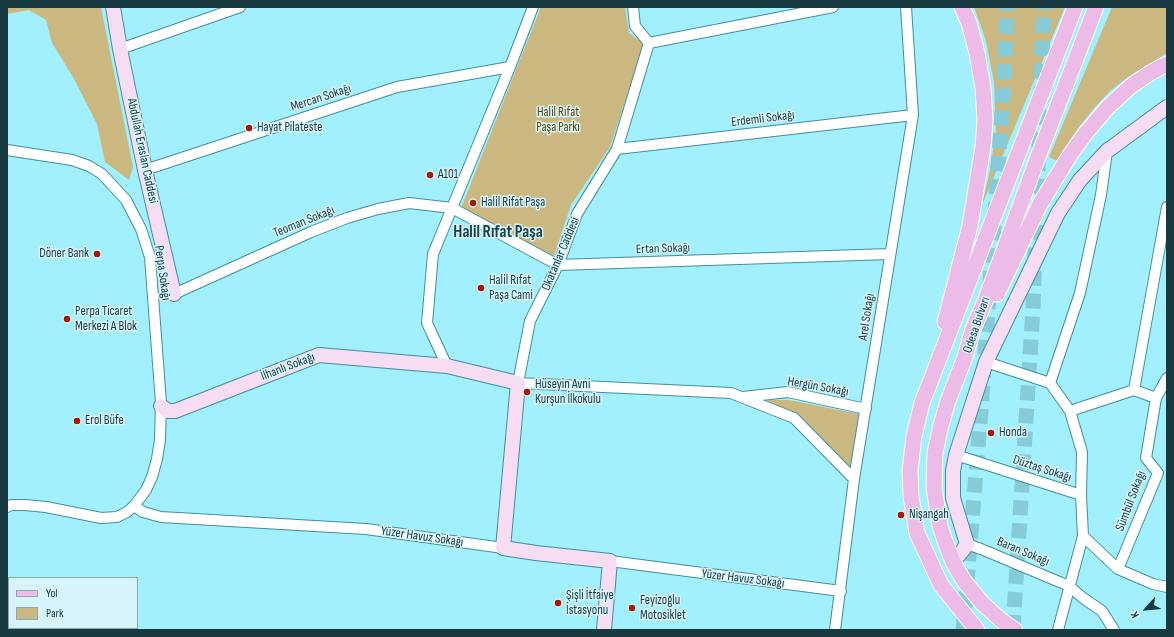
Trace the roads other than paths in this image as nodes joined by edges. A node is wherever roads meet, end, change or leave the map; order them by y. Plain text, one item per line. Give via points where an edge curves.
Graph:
1 (113, 7) edge
2 (240, 7) edge
3 (533, 7) edge
4 (632, 7) edge
5 (833, 7) edge
6 (906, 7) edge
7 (962, 7) edge
8 (1075, 7) edge
9 (1096, 7) edge
10 (649, 43) junction
11 (120, 49) junction
12 (1167, 64) edge
13 (510, 67) junction
14 (1167, 107) edge
15 (913, 115) junction
16 (617, 149) junction
17 (7, 150) edge
18 (1107, 151) junction
19 (145, 170) junction
20 (1167, 207) edge
21 (452, 208) junction
22 (1163, 250) edge
23 (890, 254) junction
24 (558, 266) junction
25 (174, 294) joint
26 (965, 357) junction
27 (986, 362) junction
28 (447, 366) junction
29 (936, 366) junction
30 (1166, 381) edge
31 (518, 383) junction
32 (1050, 383) junction
33 (1134, 390) junction
34 (741, 397) junction
35 (1156, 398) junction
36 (161, 406) junction
37 (866, 409) junction
38 (1070, 411) junction
39 (956, 455) junction
40 (854, 479) junction
41 (1081, 495) junction
42 (134, 506) junction
43 (7, 507) edge
44 (1083, 536) junction
45 (967, 544) junction
46 (503, 548) junction
47 (610, 561) junction
48 (953, 562) junction
49 (1118, 569) junction
50 (1070, 586) junction
51 (1167, 587) edge
52 (841, 591) junction
53 (604, 630) edge
54 (835, 630) edge
55 (977, 630) edge
56 (1015, 630) edge
57 (1058, 630) edge
58 (1114, 630) edge

1 - 11 street, Abdullah Eraslan Caddesi
2 - 11 street
3 - 13 street
4 - 10 street via 635,26
5 - 10 street
6 - 15 street, Arel Sokağı
7 - 29 main road via 969,22 977,53 985,120 970,226
8 - 29 main road, Odesa Bulvarı
9 - 26 main road, Odesa Bulvarı via 973,329
10 - 16 street, Okatanlar Caddesi
11 - 19 street, Abdullah Eraslan Caddesi
12 - 26 main road via 1138,81 1120,96 1097,119 1070,155 1040,204 981,329
13 - 19 street, Mercan Sokağı via 397,87
13 - 21 street
14 - 18 street
15 - 16 street, Erdemli Sokağı
15 - 23 street, Arel Sokağı
16 - 24 street, Okatanlar Caddesi via 577,214
17 - 36 street, Perpa Sokağı via 72,160 88,166 102,174 126,200 141,229 150,257
18 - 27 street via 1080,180 1058,213
18 - 32 street via 1101,195 1080,293
19 - 25 street, Abdullah Eraslan Caddesi
20 - 22 street
21 - 24 street
21 - 25 street, Teoman Sokağı via 409,203 347,218
21 - 28 street via 433,254 427,323
22 - 33 street
23 - 24 street, Ertan Sokağı
23 - 37 street, Arel Sokağı
24 - 31 street, Okatanlar Caddesi via 530,321
26 - 48 main road, Odesa Bulvarı via 948,401 936,453 934,488 940,526
27 - 32 street
27 - 39 street
28 - 31 street, İlhanlı Sokağı
28 - 36 street, İlhanlı Sokağı via 319,355 174,411 168,411
29 - 55 main road, Odesa Bulvarı via 922,403 913,443 911,496 917,533 941,585
30 - 35 street
31 - 34 street via 731,392
31 - 46 street, Okatanlar Caddesi
32 - 38 street
33 - 35 street
33 - 38 street
34 - 37 street, Hergün Sokağı via 788,392
34 - 40 street via 794,418
35 - 49 street, Sümbül Sokağı via 1146,458 1158,473
36 - 42 street, Perpa Sokağı via 157,459 146,490
37 - 40 street, Arel Sokağı
38 - 41 street via 1082,452
39 - 41 street, Düztaş Sokağı
39 - 45 street via 953,498
40 - 52 street, Arel Sokağı
41 - 44 street, Düztaş Sokağı
42 - 43 street via 117,517 105,518 25,504
42 - 46 street, Yüzer Havuz Sokağı via 143,512 161,517 366,529
44 - 49 street
44 - 50 street, Düztaş Sokağı
45 - 48 street
45 - 50 street, Baran Sokağı
46 - 47 street, Yüzer Havuz Sokağı
47 - 52 street, Yüzer Havuz Sokağı
47 - 53 street
48 - 56 main road, Odesa Bulvarı via 982,603
49 - 51 street via 1153,584
50 - 57 street, Düztaş Sokağı
50 - 58 street, Baran Sokağı via 1102,611
52 - 54 street, Arel Sokağı

